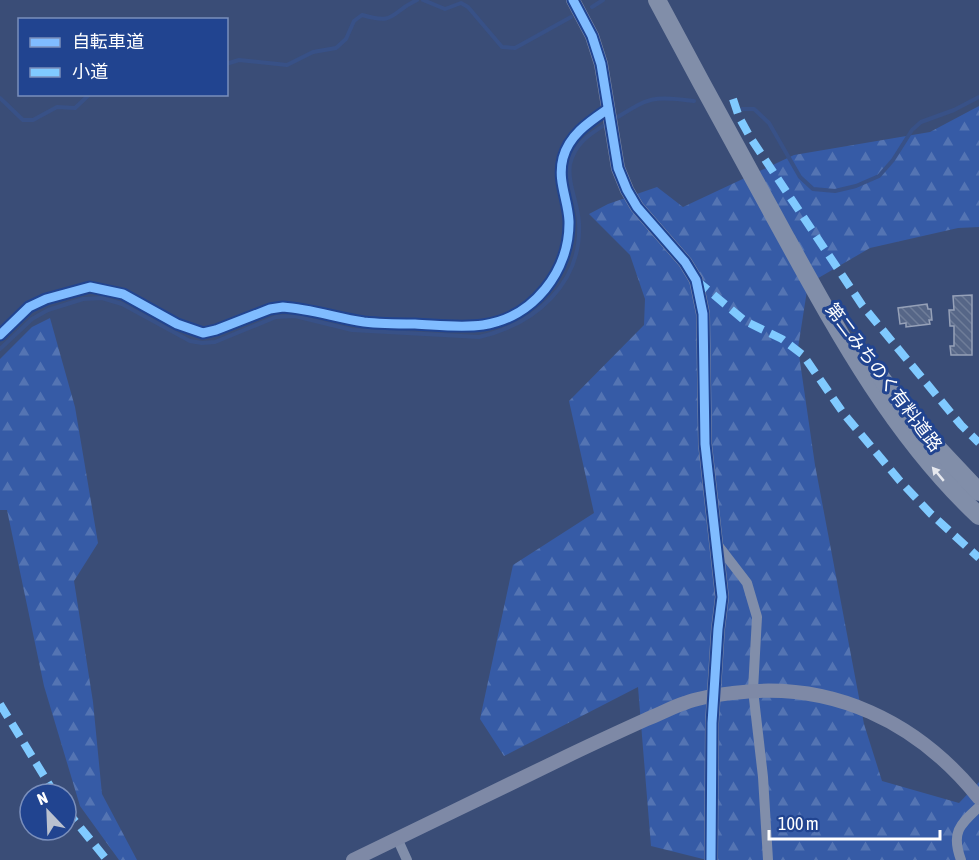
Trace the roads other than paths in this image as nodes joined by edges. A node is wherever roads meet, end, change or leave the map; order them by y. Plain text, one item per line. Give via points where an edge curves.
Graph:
1 (573, 0) edge
2 (657, 0) edge
3 (609, 112) junction
4 (795, 255) junction
5 (0, 335) edge
6 (979, 492) edge
7 (979, 516) edge
8 (717, 543) junction
9 (753, 690) junction
10 (714, 695) junction
11 (979, 798) edge
12 (979, 807) edge
13 (397, 838) junction
14 (353, 860) edge
15 (407, 860) edge
16 (711, 860) edge
17 (768, 860) edge
18 (961, 860) edge

1 - 3 street via 596,46
2 - 4 highway, 第二みちのく有料道路
3 - 5 street via 591,120 578,133 563,158 561,186 569,222 557,273 533,302 499,322 462,326 365,322 283,307 203,333 177,324 123,294 90,287 29,307
3 - 8 street via 618,168 636,207 676,250 696,280 703,314 705,444
4 - 6 highway, 第二みちのく有料道路 via 915,424
7 -> 4 highway, 第二みちのく有料道路 via 905,435 845,345
8 - 9 street via 747,583 757,616
8 - 10 street via 722,597
9 - 10 street
9 - 11 street via 826,696 880,716 919,739 959,774
9 - 17 street
10 - 13 street via 685,702 605,738
10 - 16 street
12 - 18 street via 962,822 955,843
13 - 14 street
13 - 15 street

